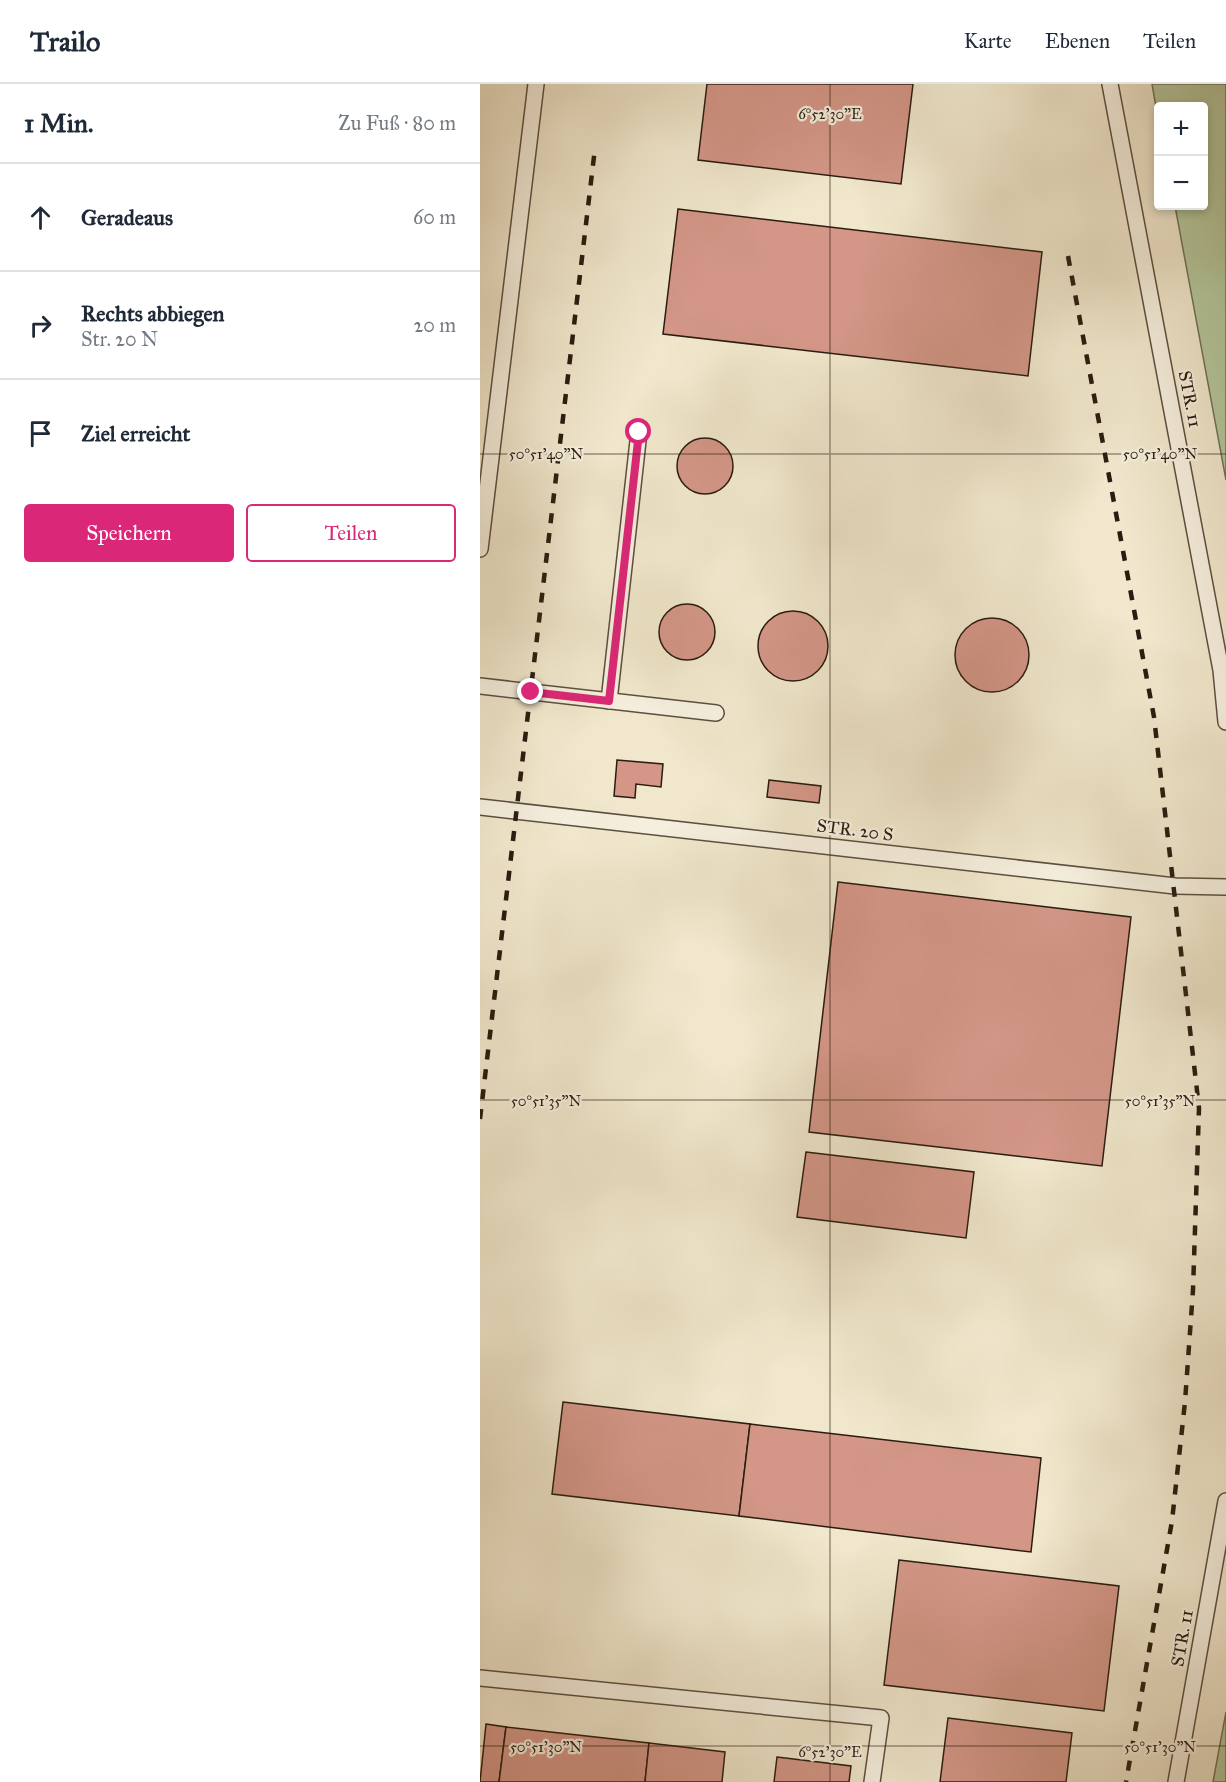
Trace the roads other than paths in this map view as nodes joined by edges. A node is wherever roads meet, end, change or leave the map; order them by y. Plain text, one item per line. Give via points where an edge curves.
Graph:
1 (536, 84) edge
2 (1110, 84) edge
3 (639, 432) dead end
4 (480, 549) edge
5 (480, 686) edge
6 (609, 701) junction
7 (716, 713) dead end
8 (1226, 722) edge
9 (480, 807) edge
10 (1226, 887) edge
11 (1226, 1501) edge
12 (480, 1678) edge
13 (872, 1782) edge
14 (1176, 1782) edge

1 - 4 lane
2 - 8 lane, STR. 11 via 1221,670
3 - 6 lane
5 - 6 lane
6 - 7 lane
9 - 10 lane, STR. 20 S via 1175,886
11 - 14 lane, STR. 11
12 - 13 lane via 881,1718

